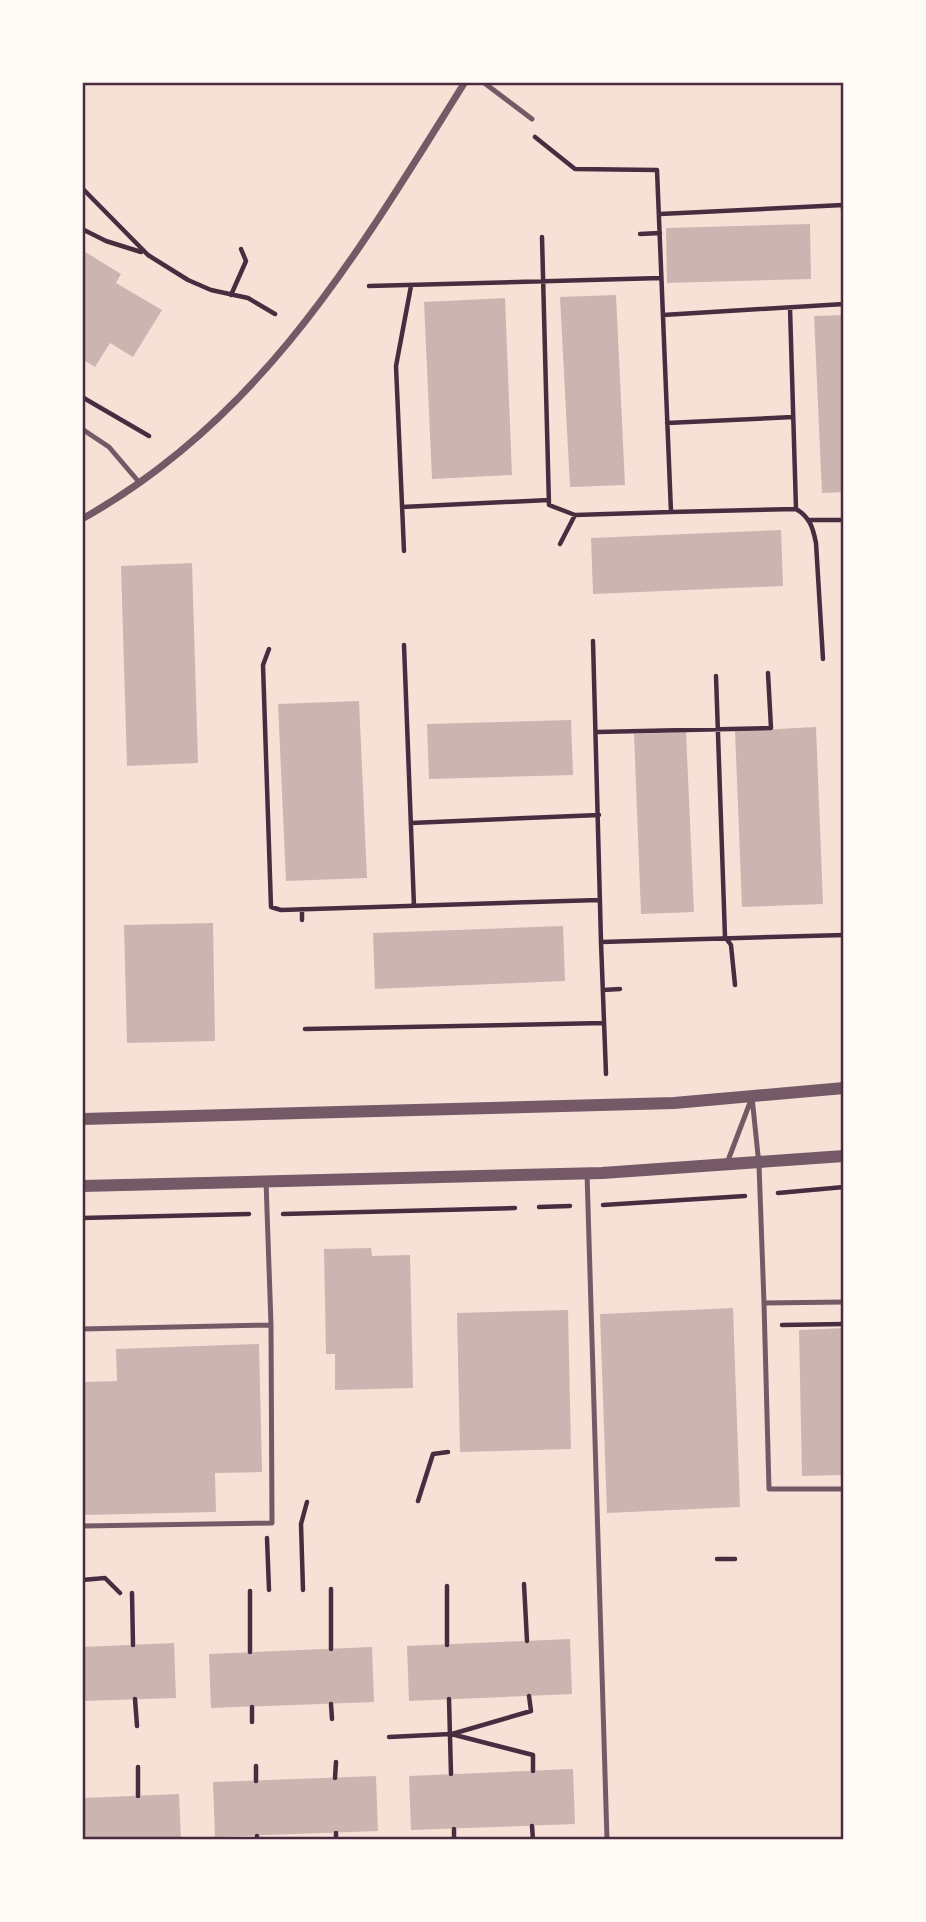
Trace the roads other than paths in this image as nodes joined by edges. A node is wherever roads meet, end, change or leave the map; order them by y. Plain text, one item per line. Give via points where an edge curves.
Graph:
1 (465, 82) edge
2 (483, 82) edge
3 (532, 119) dead end
4 (82, 429) edge
5 (138, 481) junction
6 (82, 519) edge
7 (844, 1087) edge
8 (752, 1097) junction
9 (82, 1119) edge
10 (844, 1156) edge
11 (759, 1165) junction
12 (726, 1166) junction
13 (587, 1173) junction
14 (266, 1181) junction
15 (82, 1186) edge
16 (844, 1302) edge
17 (764, 1303) junction
18 (271, 1325) junction
19 (82, 1329) edge
20 (844, 1489) edge
21 (82, 1526) edge
22 (607, 1840) edge

1 - 5 street via 337,280 290,344 235,402
2 - 3 lane
4 - 5 lane via 109,447
5 - 6 street
7 - 8 street
8 - 9 street via 621,1105
8 - 11 lane
8 - 12 lane
10 - 11 street
11 - 12 street
11 - 17 lane
12 - 13 street
13 - 14 street
13 - 22 lane
14 - 15 street
14 - 18 lane
16 - 17 lane
17 - 20 lane via 769,1489
18 - 19 lane
18 - 21 lane via 272,1523

